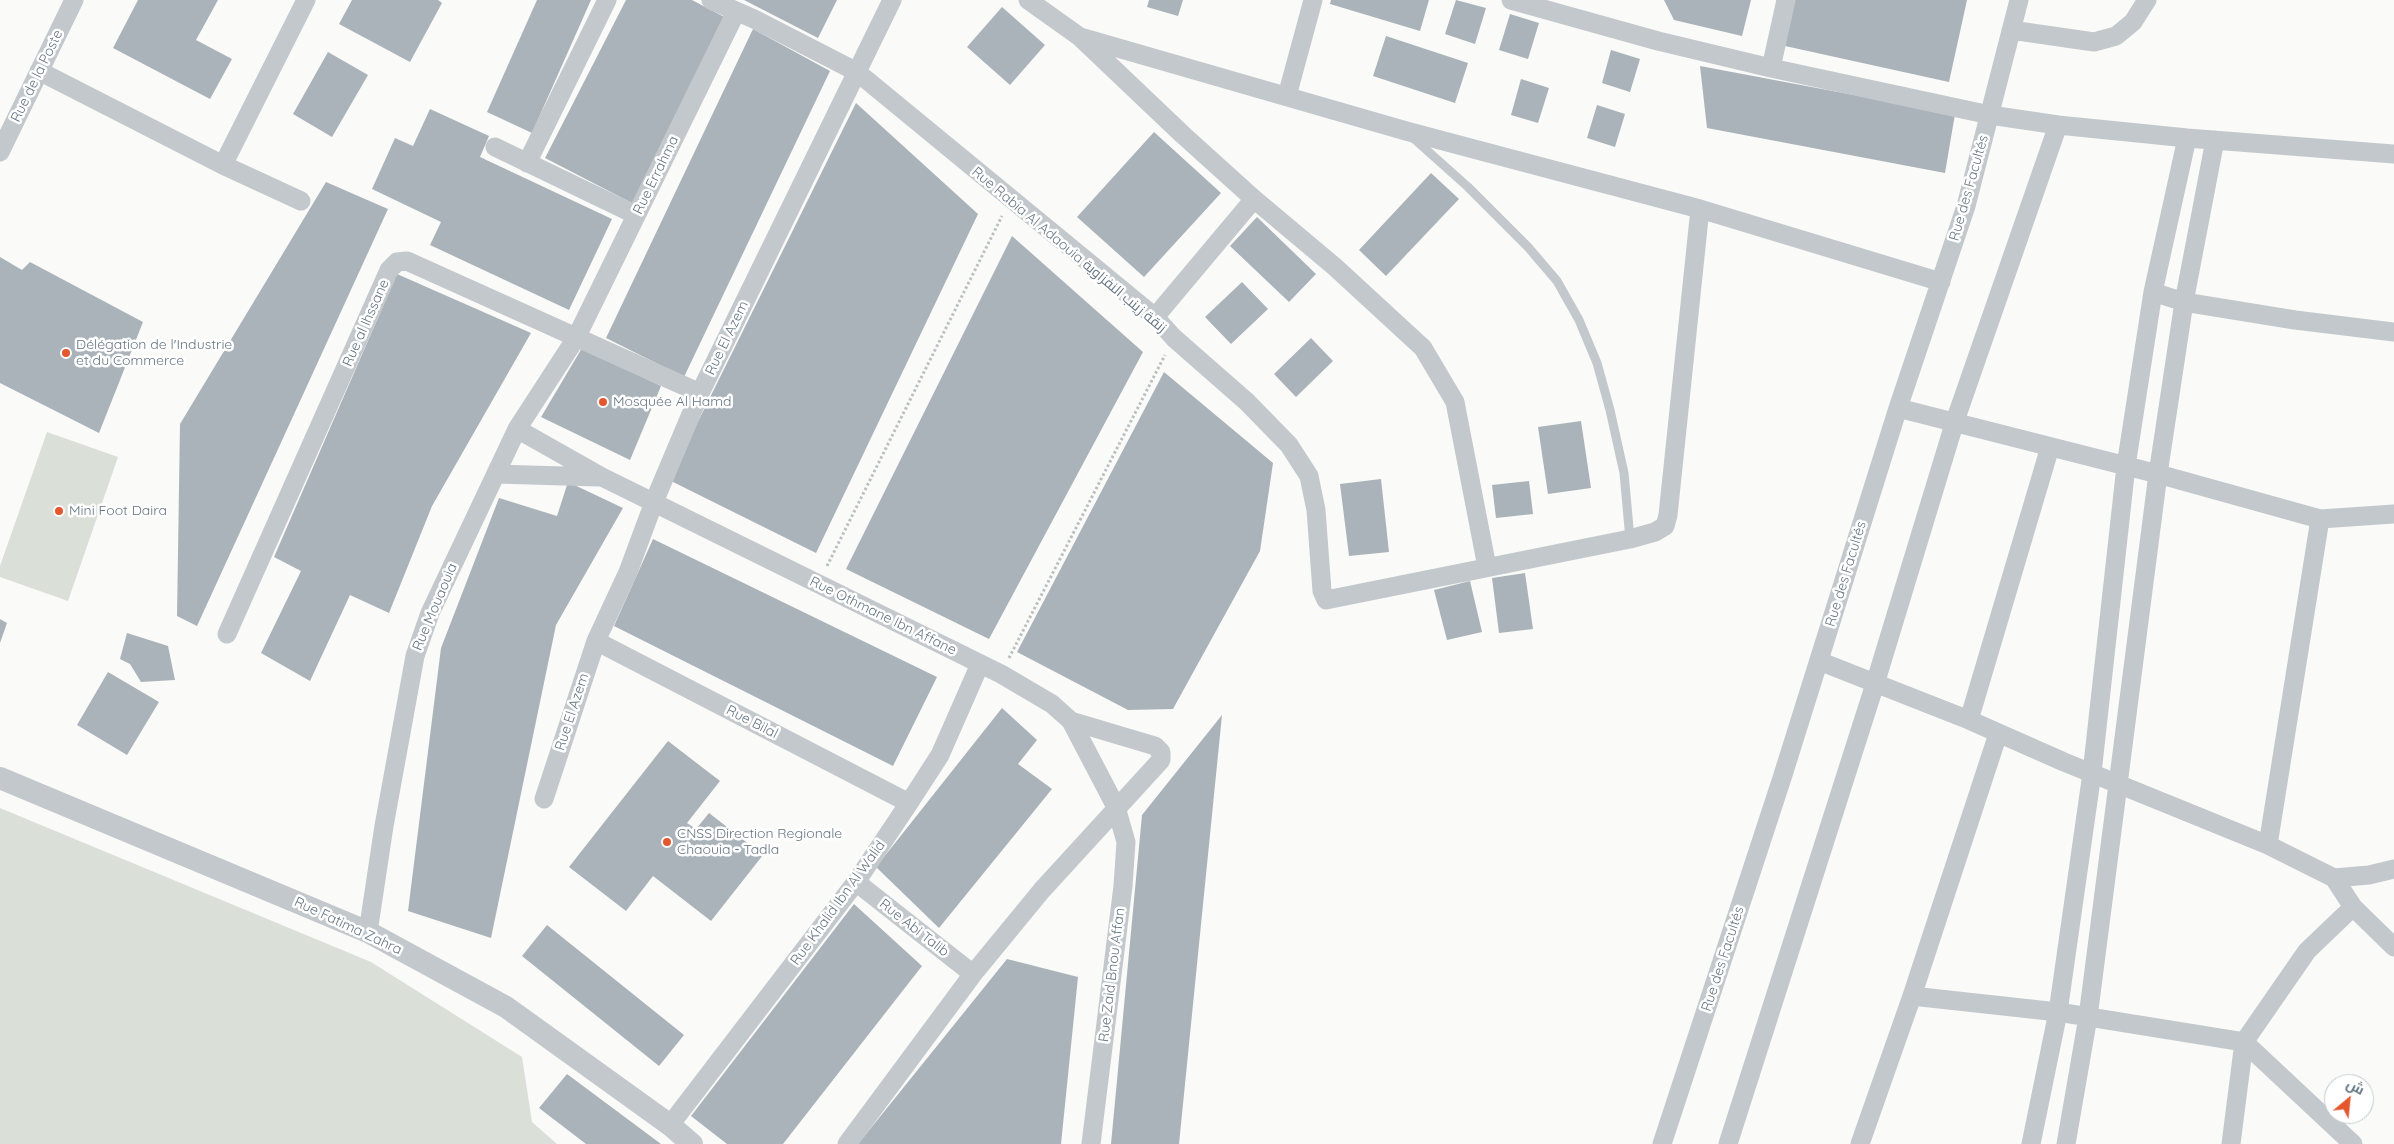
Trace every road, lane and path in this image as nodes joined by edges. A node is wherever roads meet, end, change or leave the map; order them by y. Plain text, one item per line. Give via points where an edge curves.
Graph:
1 (74, 0) edge
2 (306, 0) edge
3 (607, 0) edge
4 (711, 0) edge
5 (892, 0) edge
6 (1028, 0) edge
7 (1313, 0) edge
8 (1511, 0) edge
9 (1786, 0) edge
10 (2019, 0) edge
11 (2147, 0) edge
12 (736, 12) junction
13 (2012, 30) junction
14 (1080, 37) junction
15 (1771, 68) junction
16 (39, 71) junction
17 (857, 72) junction
18 (1287, 96) junction
19 (1990, 115) junction
20 (2058, 125) junction
21 (1406, 131) junction
22 (2187, 138) junction
23 (2215, 140) junction
24 (495, 147) dead end
25 (0, 152) edge
26 (2394, 154) edge
27 (527, 163) junction
28 (223, 165) junction
29 (1010, 199) junction
30 (1254, 199) junction
31 (301, 201) dead end
32 (1700, 209) junction
33 (636, 216) junction
34 (1941, 282) junction
35 (2153, 292) junction
36 (2184, 302) junction
37 (1155, 317) junction
38 (2394, 332) edge
39 (576, 338) junction
40 (1174, 338) junction
41 (700, 393) junction
42 (1898, 408) junction
43 (1955, 422) junction
44 (517, 429) junction
45 (2050, 447) junction
46 (2126, 466) junction
47 (496, 474) junction
48 (2158, 474) junction
49 (602, 477) junction
50 (654, 502) junction
51 (2394, 514) edge
52 (2320, 520) junction
53 (1630, 539) junction
54 (1487, 567) junction
55 (818, 585) junction
56 (227, 634) dead end
57 (596, 641) junction
58 (1819, 661) junction
59 (980, 664) junction
60 (1001, 674) junction
61 (1875, 684) junction
62 (1969, 720) junction
63 (1071, 721) junction
64 (1998, 734) junction
65 (2092, 773) junction
66 (0, 778) edge
67 (2116, 783) junction
68 (544, 799) dead end
69 (909, 804) junction
70 (1116, 807) junction
71 (2268, 846) junction
72 (2394, 869) edge
73 (2334, 878) junction
74 (856, 882) junction
75 (2353, 907) junction
76 (368, 932) junction
77 (2394, 947) edge
78 (972, 974) junction
79 (1912, 996) junction
80 (2058, 1012) junction
81 (2088, 1017) junction
82 (2244, 1042) junction
83 (670, 1126) junction
84 (692, 1144) edge
85 (847, 1144) edge
86 (1091, 1144) edge
87 (1662, 1144) edge
88 (1728, 1144) edge
89 (1860, 1144) edge
90 (2031, 1144) edge
91 (2066, 1144) edge
92 (2232, 1144) edge
93 (2353, 1144) edge

1 - 16 street, Rue de la Poste
2 - 28 street
3 - 27 street
4 - 12 street, Rue Rabia Al Adaouia زنقة زينب النفزاوية
5 - 17 street, Rue El Azem
6 - 14 street
7 - 18 street
8 - 15 street
9 - 15 street
10 - 13 street, Rue des Facultés
11 - 13 street via 2133,22 2116,36 2094,42
12 - 17 street, Rue Rabia Al Adaouia زنقة زينب النفزاوية
12 - 33 street, Rue Errahma
13 - 19 street, Rue des Facultés
14 - 18 street
14 - 30 street
15 - 19 street
16 - 25 street, Rue de la Poste
16 - 28 street
17 - 29 street, Rue Rabia Al Adaouia زنقة زينب النفزاوية
17 - 41 street, Rue El Azem
18 - 21 street
19 - 20 street
19 - 34 street, Rue des Facultés via 1966,206
20 - 22 street
20 - 43 street
21 - 32 street
21 - 53 lane via 1528,247 1556,281 1579,320 1597,363 1610,410 1624,473
22 - 23 street
22 - 35 street
23 - 26 street
23 - 36 street
24 - 27 street
27 - 33 street
28 - 31 street
29 - 37 street, Rue Rabia Al Adaouia زنقة زينب النفزاوية
29 - 55 path
30 - 37 street
30 - 54 street via 1423,348 1455,402
32 - 34 street
32 - 53 street via 1668,515 1665,526
33 - 39 street, Rue Errahma
34 - 42 street, Rue des Facultés
35 - 36 street
35 - 46 street
36 - 38 street
36 - 48 street
37 - 40 street, Rue Rabia Al Adaouia زنقة زينب النفزاوية
39 - 41 street, Rue al Ihssane
39 - 44 street, Rue Mouaouia
39 - 56 street, Rue al Ihssane via 407,261 397,262 389,270
40 - 54 street, Rue Rabia Al Adaouia زنقة زينب النفزاوية via 1247,402 1289,445 1309,476 1316,510 1322,591 1326,600
40 - 60 path
41 - 50 street, Rue El Azem
42 - 43 street
42 - 58 street, Rue des Facultés
43 - 45 street
43 - 61 street
44 - 47 street, Rue Mouaouia
44 - 49 street, Rue Othmane Ibn Affane
45 - 46 street
45 - 62 street
46 - 48 street
46 - 65 street
47 - 49 street, Rue Othmane Ibn Affane
47 - 76 street, Rue Mouaouia via 430,613 415,656
48 - 52 street
48 - 67 street
49 - 50 street, Rue Othmane Ibn Affane
50 - 55 street, Rue Othmane Ibn Affane
50 - 57 street, Rue El Azem via 628,572
51 - 52 street
52 - 71 street
53 - 54 street
55 - 59 street, Rue Othmane Ibn Affane
57 - 68 street, Rue El Azem
57 - 69 street, Rue Bilal
58 - 61 street
58 - 87 street, Rue des Facultés
59 - 60 street, Rue Othmane Ibn Affane
59 - 69 street, Rue Khalid Ibn Al Walid via 940,756
60 - 63 street, Rue Othmane Ibn Affane via 1052,704
61 - 62 street
61 - 88 street
62 - 64 street
63 - 70 street, Rue Othmane Ibn Affane
63 - 70 street via 1155,746 1161,752 1161,760 1150,774
64 - 65 street
64 - 79 street
65 - 67 street
65 - 80 street
66 - 76 street, Rue Fatima Zahra
67 - 71 street
67 - 81 street
69 - 74 street, Rue Khalid Ibn Al Walid
70 - 78 street
70 - 86 street, Rue Zaid Bnou Affan via 1126,842 1123,886
71 - 73 street
72 - 73 street
73 - 75 street
74 - 78 street, Rue Abi Talib
74 - 83 street, Rue Khalid Ibn Al Walid
75 - 77 street
75 - 82 street via 2307,951
76 - 83 street, Rue Fatima Zahra via 506,1007
78 - 85 street
79 - 80 street
79 - 89 street
80 - 81 street
80 - 90 street
81 - 82 street
81 - 91 street
82 - 92 street
82 - 93 street
83 - 84 street, Rue Fatima Zahra

